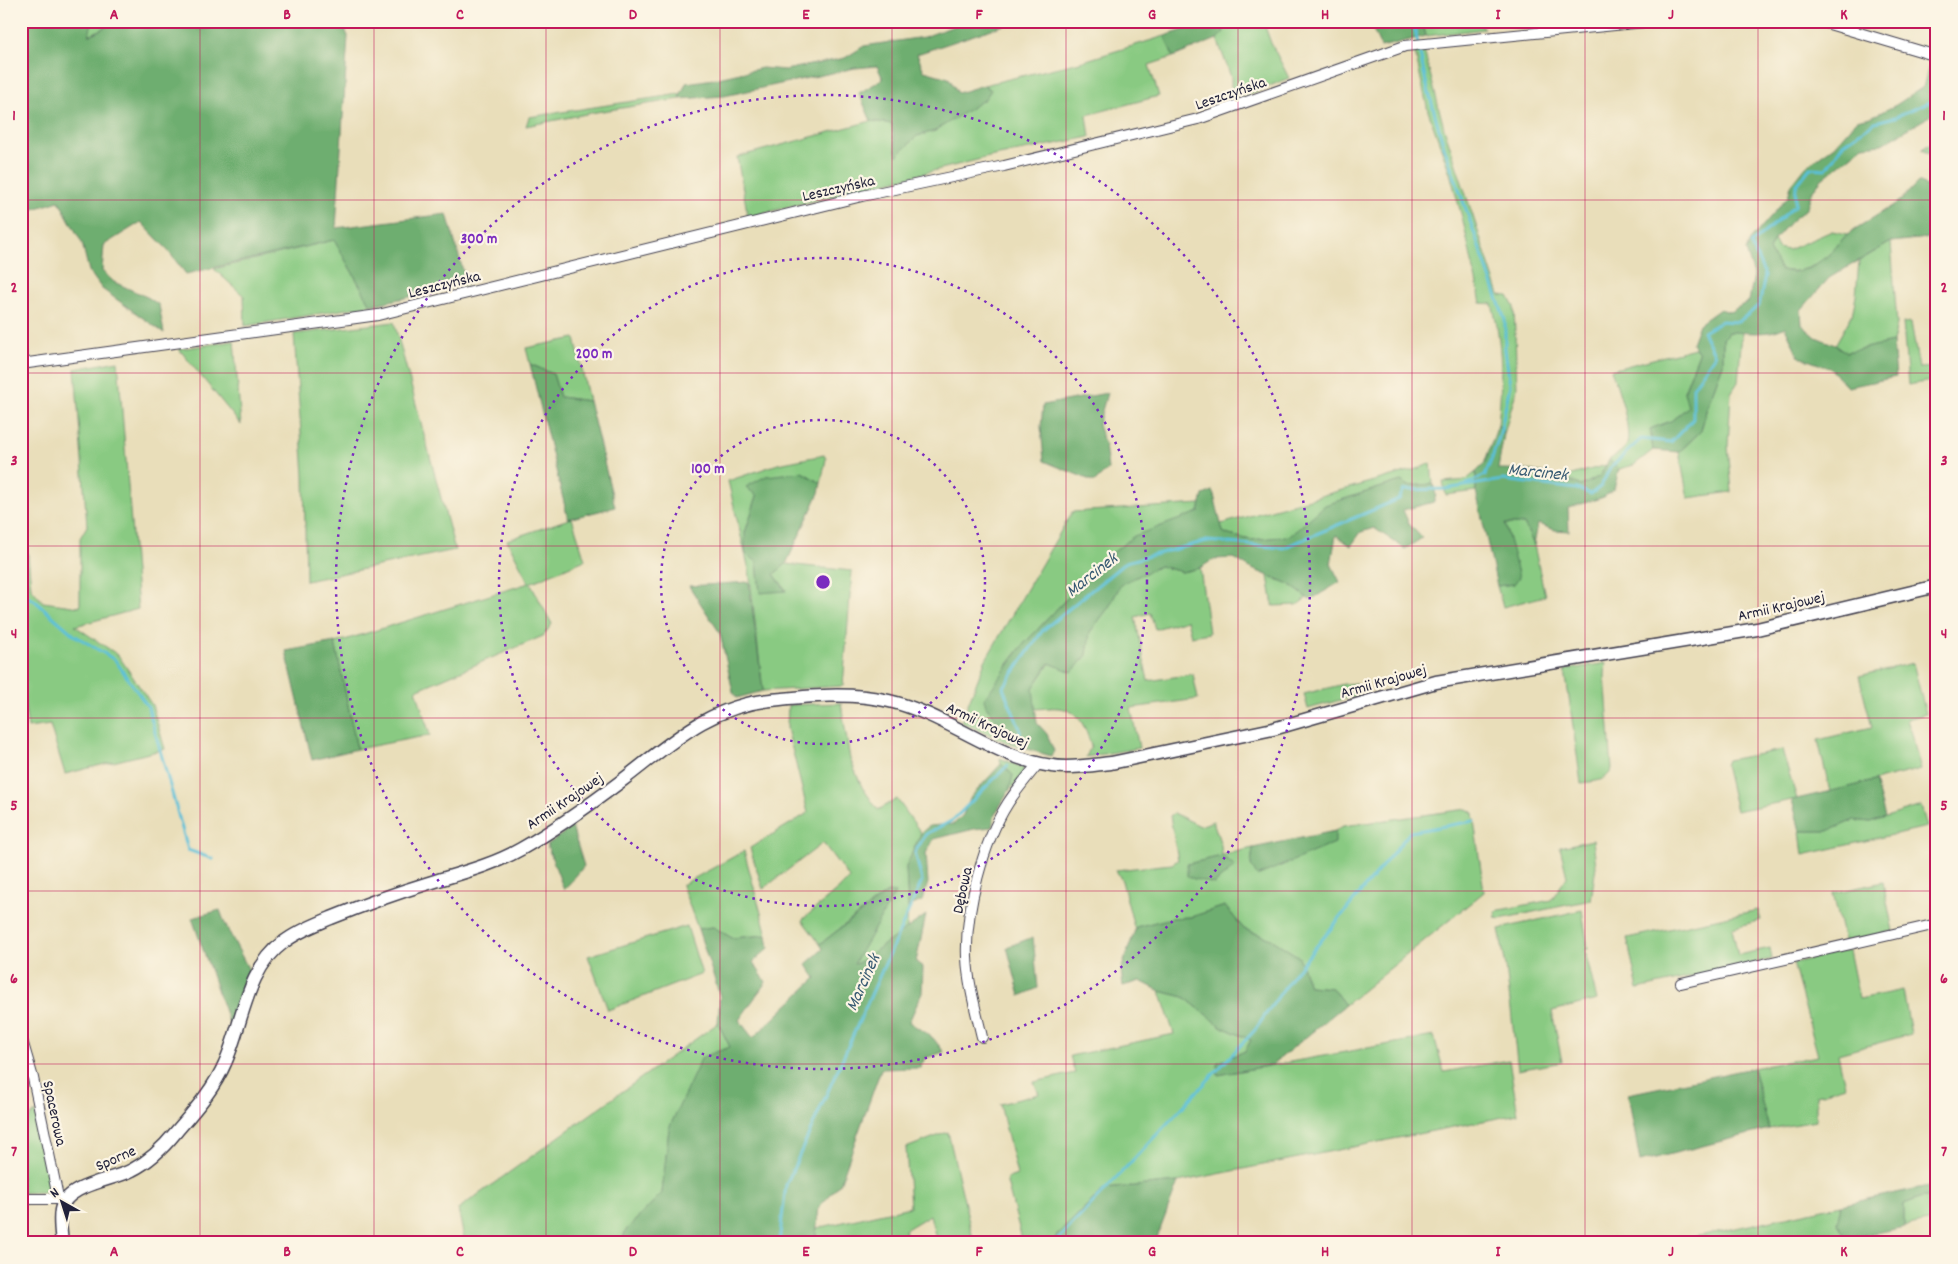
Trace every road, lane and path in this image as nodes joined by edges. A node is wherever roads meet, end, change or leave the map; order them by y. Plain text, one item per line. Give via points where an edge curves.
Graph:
1 (1654, 21) edge
2 (1819, 21) edge
3 (1933, 56) edge
4 (21, 364) edge
5 (1937, 586) edge
6 (1038, 764) junction
7 (1937, 924) edge
8 (1681, 983) dead end
9 (982, 1036) dead end
10 (21, 1037) edge
11 (182, 1125) joint
12 (21, 1198) edge
13 (62, 1198) junction
14 (62, 1243) edge

1 - 4 street, Leszczyńska via 1411,45 1198,119 862,196 378,315
2 - 3 street
5 - 6 street, Armii Krajowej via 1757,629 1436,682 1273,729 1111,763 1055,767
6 - 9 street, Dębowa via 1007,804 988,845 976,883 967,958
6 - 11 street, Armii Krajowej via 995,748 912,708 858,696 770,700 738,706 718,714 680,735 564,823 519,850 484,866 338,915 285,941 255,977 224,1066
7 - 8 street
10 - 13 street, Spacerowa
11 - 13 street, Sporne via 152,1158 130,1171
12 - 13 street
13 - 14 street

